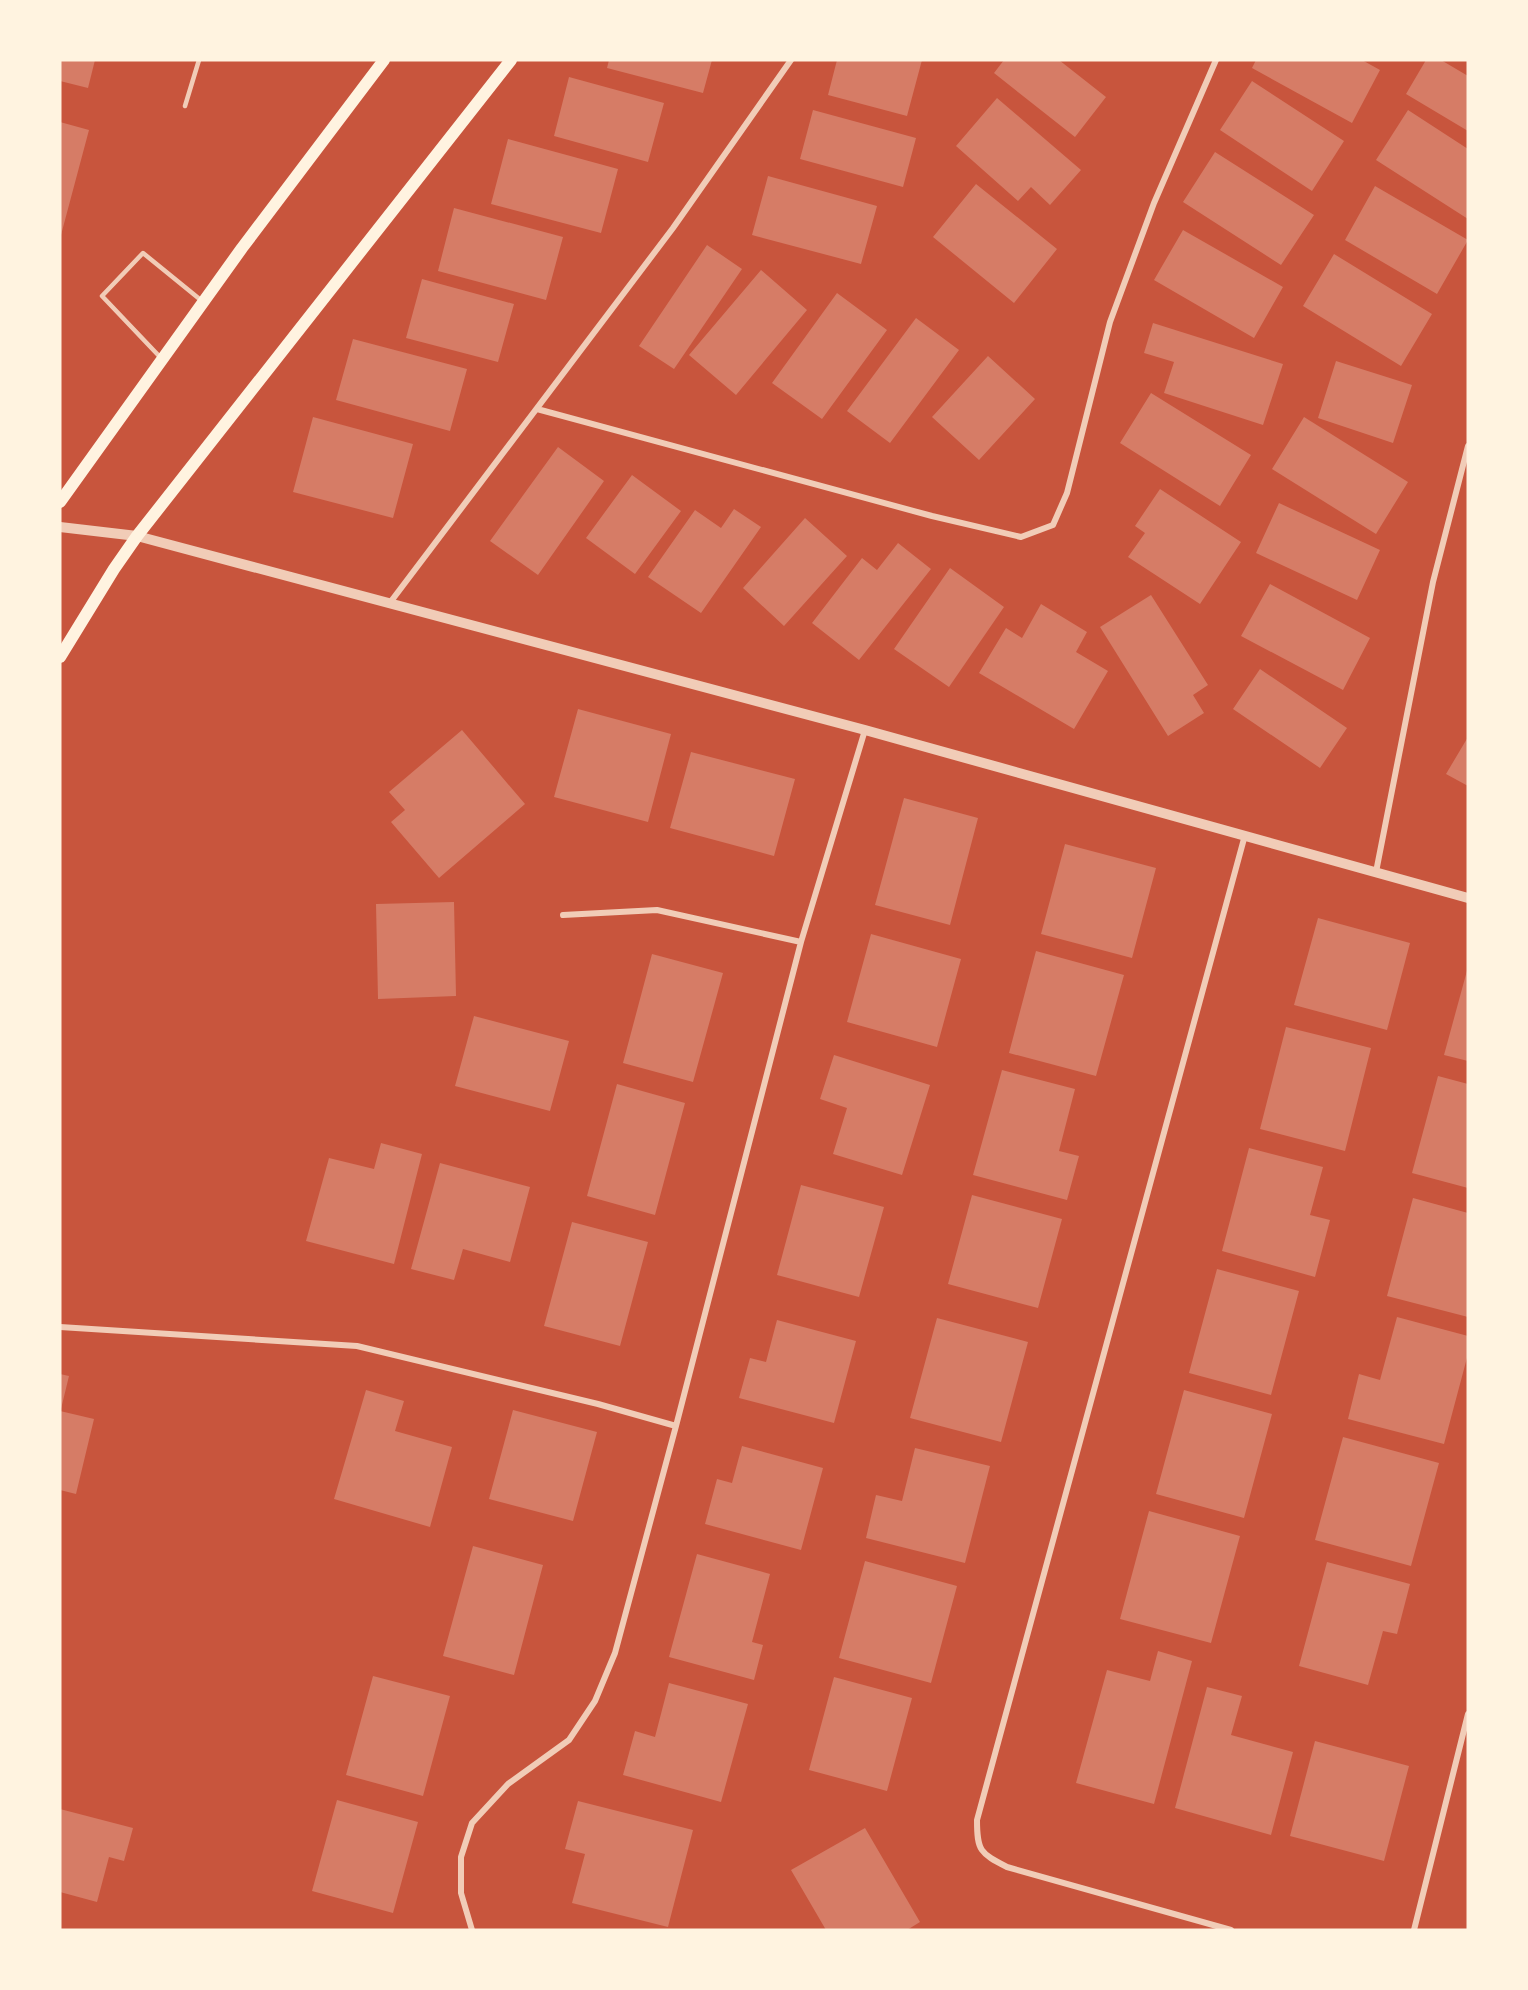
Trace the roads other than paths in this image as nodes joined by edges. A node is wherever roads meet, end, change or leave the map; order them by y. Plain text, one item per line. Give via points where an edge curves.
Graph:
1 (199, 60) edge
2 (384, 60) edge
3 (511, 60) edge
4 (791, 60) edge
5 (1216, 60) edge
6 (185, 106) dead end
7 (203, 302) junction
8 (162, 359) junction
9 (537, 409) junction
10 (1468, 446) edge
11 (60, 502) edge
12 (60, 527) edge
13 (137, 536) junction
14 (389, 604) junction
15 (60, 657) edge
16 (865, 730) junction
17 (1245, 835) junction
18 (1376, 872) junction
19 (1468, 898) edge
20 (563, 915) dead end
21 (801, 942) junction
22 (60, 1327) edge
23 (676, 1426) junction
24 (1468, 1714) edge
25 (472, 1930) edge
26 (1231, 1930) edge
27 (1414, 1930) edge

1 - 6 lane
2 - 7 main road
3 - 13 main road
4 - 9 street via 673,228
5 - 9 street via 1154,203 1110,322 1067,493 1053,525 1021,537
7 - 8 main road
7 - 8 lane via 143,253 102,296
8 - 11 main road
9 - 14 street
10 - 18 street via 1433,582
12 - 13 street
13 - 14 street
13 - 15 main road
14 - 16 street
16 - 17 street
16 - 21 street
17 - 18 street
17 - 26 street via 977,1820 977,1843 989,1857 1007,1868
18 - 19 street
20 - 21 street via 657,910
21 - 23 street
22 - 23 street via 357,1346
23 - 25 street via 615,1653 595,1701 569,1740 508,1784 472,1822 461,1857 461,1893
24 - 27 street

